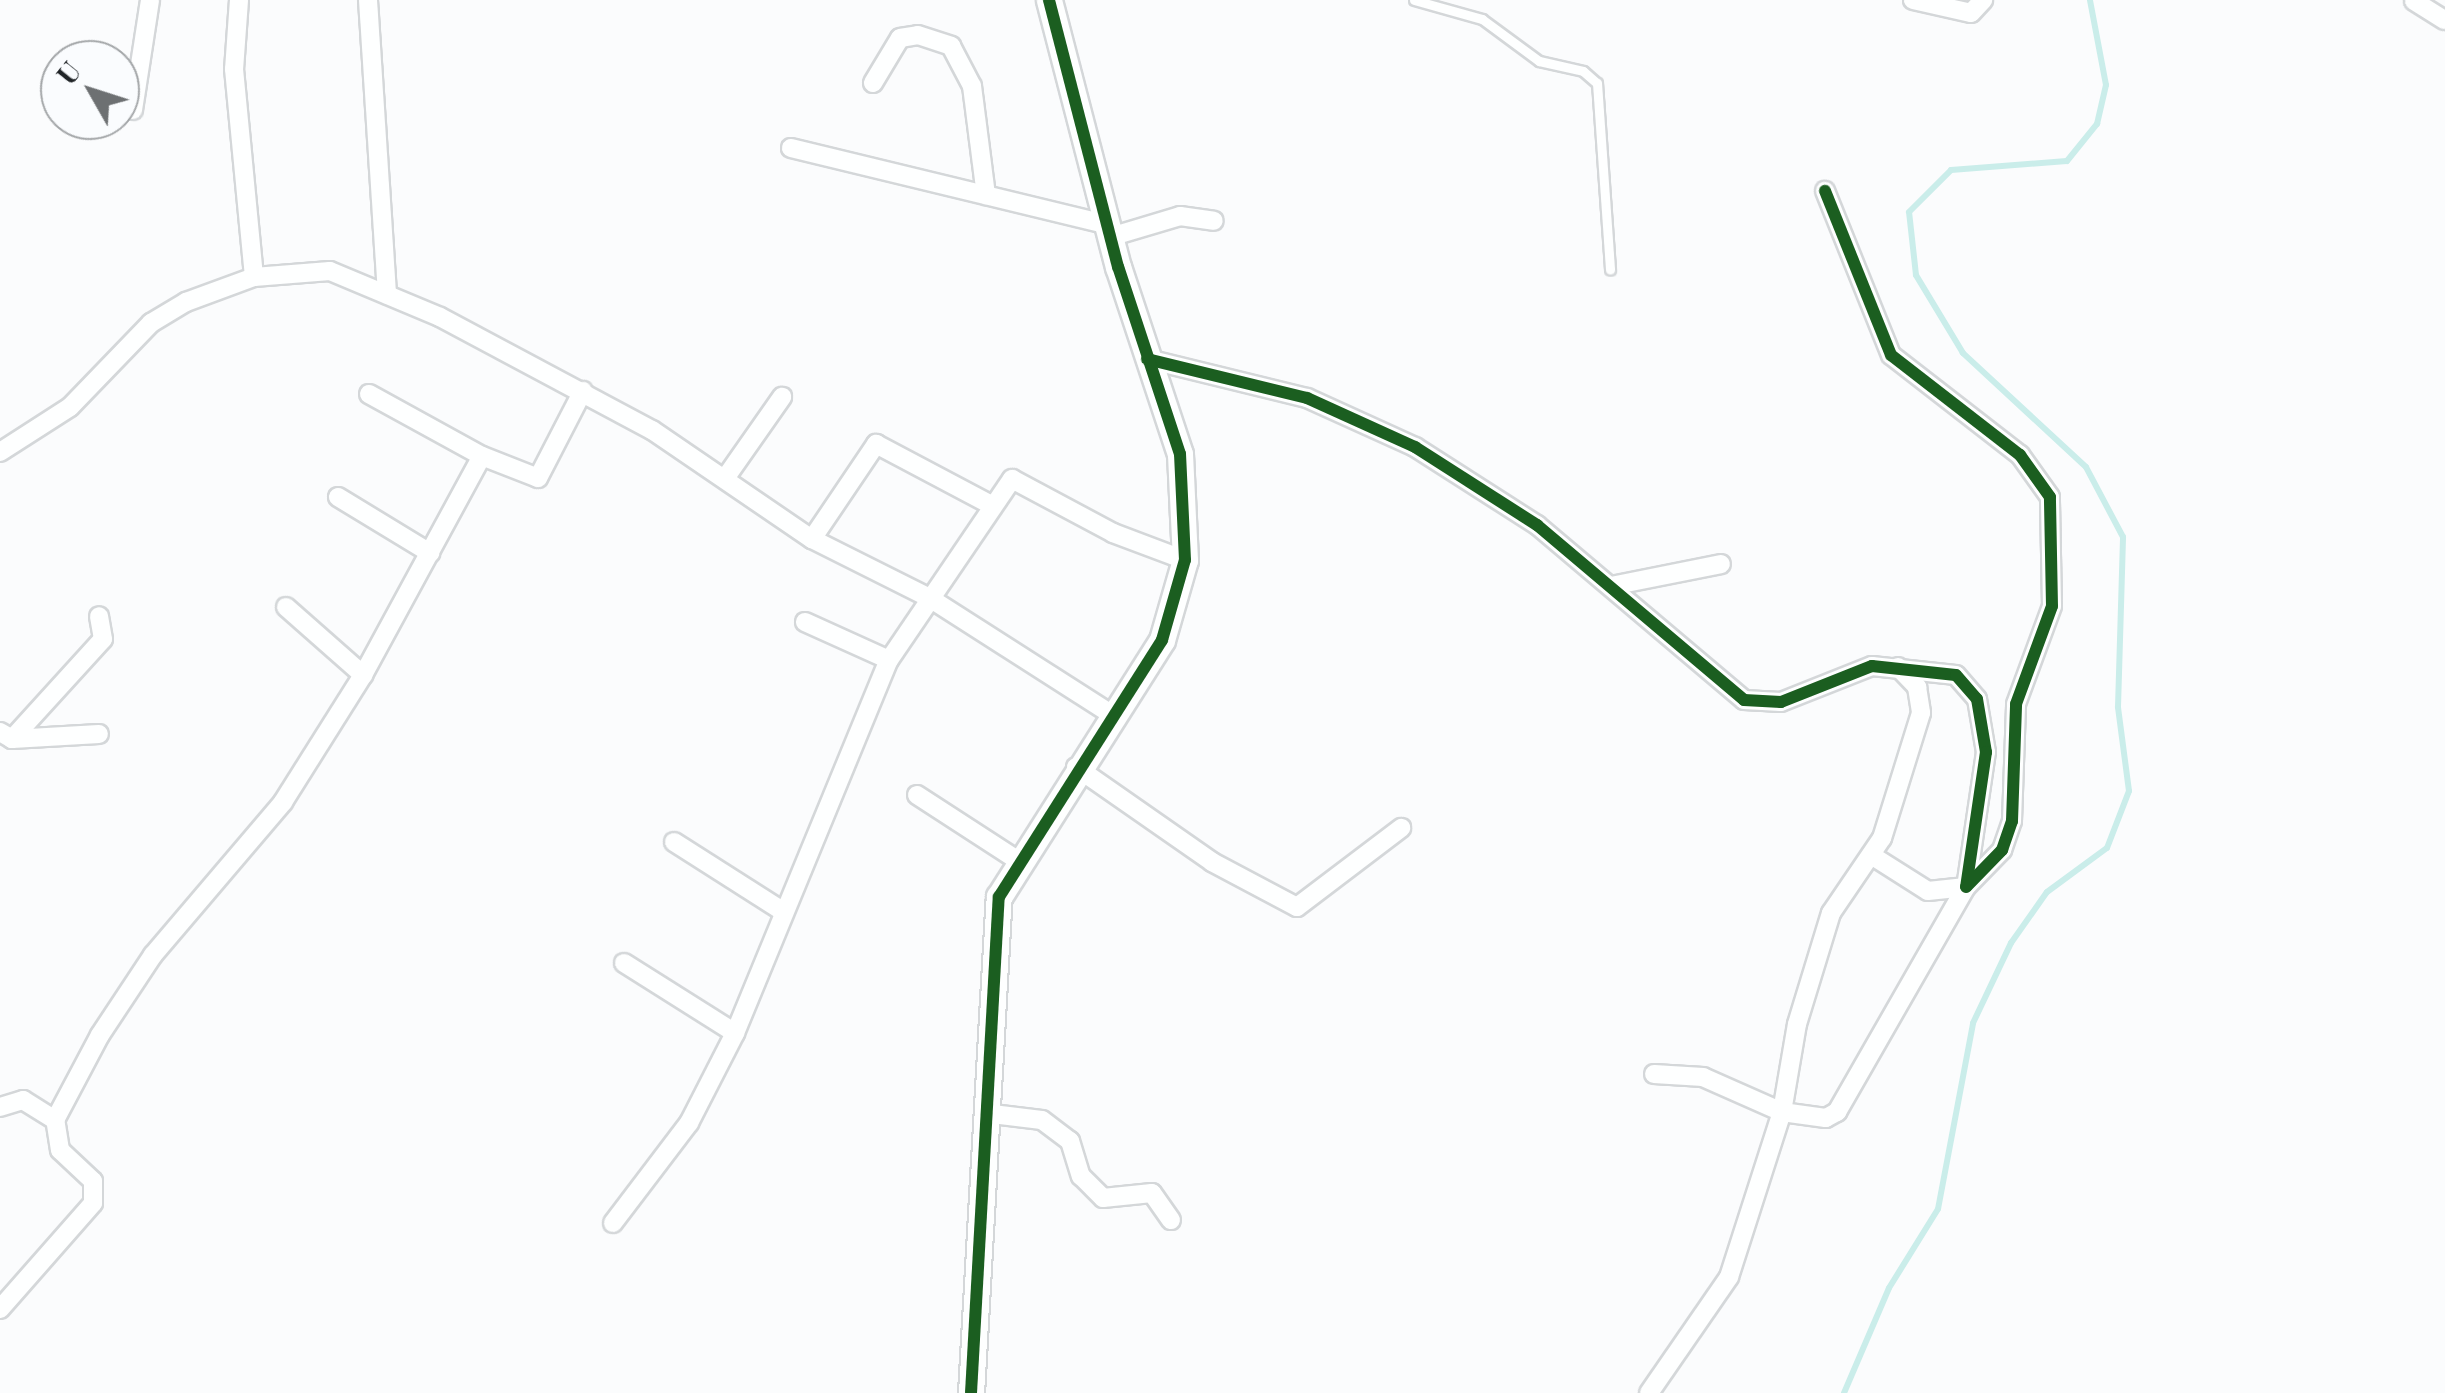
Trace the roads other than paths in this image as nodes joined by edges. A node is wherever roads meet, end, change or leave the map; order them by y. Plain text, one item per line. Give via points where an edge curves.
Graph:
1 (150, 0) edge
2 (239, 0) edge
3 (368, 0) edge
4 (1049, 0) edge
5 (1414, 0) edge
6 (1913, 0) edge
7 (1983, 0) edge
8 (2413, 0) edge
9 (2445, 20) edge
10 (140, 65) edge
11 (873, 83) dead end
12 (791, 148) dead end
13 (1825, 191) dead end
14 (986, 195) junction
15 (1214, 221) dead end
16 (1108, 230) junction
17 (1610, 270) dead end
18 (254, 277) junction
19 (387, 294) junction
20 (1147, 359) junction
21 (583, 391) junction
22 (369, 394) dead end
23 (782, 397) dead end
24 (0, 452) edge
25 (482, 456) junction
26 (726, 478) junction
27 (338, 497) dead end
28 (993, 506) junction
29 (812, 539) junction
30 (430, 554) junction
31 (1185, 560) junction
32 (1721, 564) dead end
33 (1610, 586) junction
34 (928, 598) junction
35 (286, 607) dead end
36 (98, 616) dead end
37 (806, 622) dead end
38 (889, 660) junction
39 (1898, 668) junction
40 (362, 676) junction
41 (1114, 716) junction
42 (99, 734) dead end
43 (6, 736) edge
44 (1076, 767) junction
45 (918, 795) dead end
46 (1402, 828) dead end
47 (674, 842) dead end
48 (1870, 856) junction
49 (1017, 860) junction
50 (1966, 887) junction
51 (784, 912) junction
52 (624, 963) dead end
53 (735, 1034) junction
54 (1654, 1074) dead end
55 (0, 1107) edge
56 (1782, 1112) junction
57 (984, 1113) junction
58 (55, 1120) junction
59 (1171, 1220) dead end
60 (612, 1224) dead end
61 (0, 1309) edge
62 (971, 1393) edge
63 (1648, 1393) edge

1 - 10 street
2 - 18 street via 234,69
3 - 19 street
4 - 16 street
5 - 17 lane via 1482,19 1539,62 1597,82
6 - 7 street via 1970,13
8 - 9 street
11 - 14 street via 900,38 918,34 951,46 972,86
12 - 14 street
13 - 50 street via 1891,356 2020,455 2050,497 2052,606 2016,704 2012,821 2002,850
14 - 16 street
15 - 16 street via 1180,216
16 - 20 street
18 - 19 street via 330,271
18 - 24 street via 150,323 85,394
19 - 21 street
20 - 31 street via 1180,454
20 - 33 street via 1349,413 1476,482
21 - 25 street via 538,478
21 - 26 street
22 - 25 street
23 - 26 street
25 - 30 street
26 - 29 street
27 - 30 street
28 - 29 street via 876,444
28 - 31 street via 1017,478 1113,534
28 - 34 street
29 - 34 street
30 - 40 street
31 - 41 street via 1162,640
32 - 33 street
33 - 39 street via 1744,700 1781,702 1846,671
34 - 38 street
34 - 41 street
35 - 40 street
36 - 43 street via 103,639
37 - 38 street
38 - 51 street
39 - 48 street via 1917,687 1920,713 1892,816
39 - 50 street via 1956,675 1978,699 1986,782
40 - 58 street via 283,802 153,955
41 - 44 street
42 - 43 street
44 - 46 street via 1212,862 1297,907
44 - 49 street
45 - 49 street
47 - 51 street
48 - 50 street via 1928,891
48 - 56 street via 1831,913
49 - 57 street via 996,911
50 - 56 street via 1837,1112 1826,1118
51 - 53 street
52 - 53 street
53 - 60 street via 690,1123
54 - 56 street via 1703,1077
55 - 58 street via 22,1100
56 - 63 street via 1729,1277
57 - 59 street via 1042,1120 1070,1142 1080,1176 1103,1198 1152,1193
57 - 62 street
58 - 61 street via 60,1150 93,1181 93,1203

